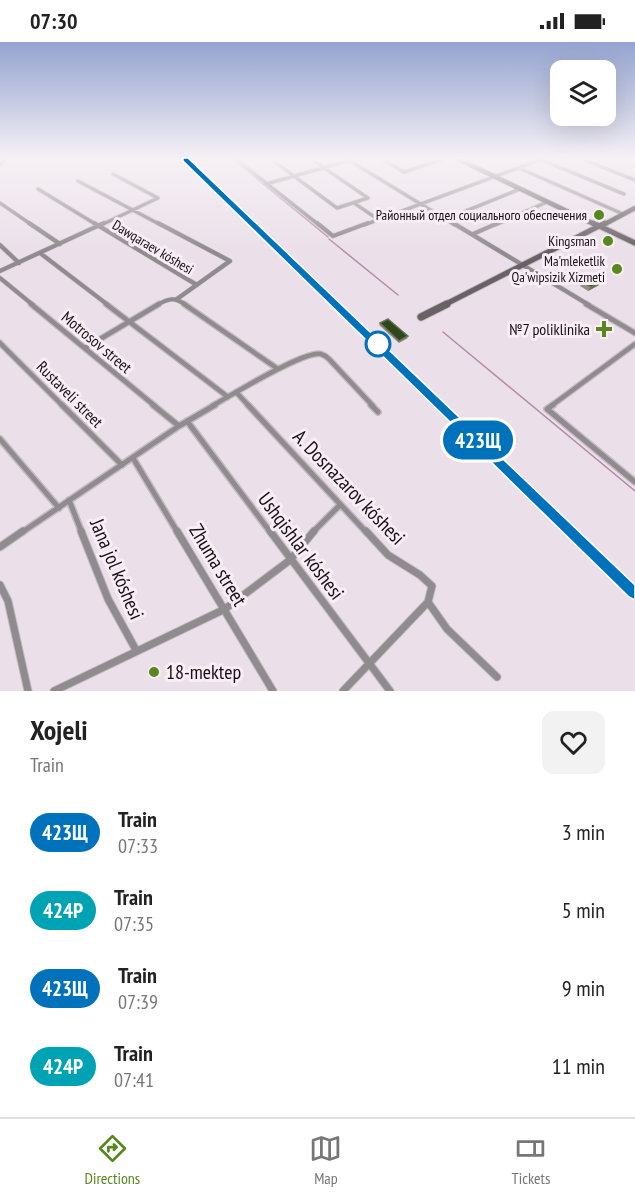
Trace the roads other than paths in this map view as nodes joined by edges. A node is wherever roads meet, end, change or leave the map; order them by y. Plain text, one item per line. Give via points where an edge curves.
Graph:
1 (38, 189) dead end
2 (93, 189) edge
3 (142, 189) edge
4 (273, 189) edge
5 (312, 189) edge
6 (355, 189) edge
7 (396, 189) edge
8 (461, 189) edge
9 (520, 189) joint
10 (567, 189) edge
11 (613, 189) edge
12 (624, 194) dead end
13 (548, 202) junction
14 (0, 203) edge
15 (354, 203) junction
16 (420, 204) junction
17 (635, 208) edge
18 (131, 211) junction
19 (623, 214) junction
20 (446, 219) junction
21 (379, 220) junction
22 (98, 226) junction
23 (599, 226) junction
24 (472, 235) junction
25 (635, 243) edge
26 (60, 244) junction
27 (0, 245) edge
28 (40, 253) junction
29 (19, 262) junction
30 (522, 265) junction
31 (0, 271) edge
32 (0, 278) edge
33 (196, 285) junction
34 (177, 298) junction
35 (421, 317) dead end
36 (129, 320) junction
37 (635, 333) edge
38 (0, 343) edge
39 (635, 344) edge
40 (86, 348) junction
41 (278, 369) junction
42 (236, 392) junction
43 (228, 397) junction
44 (378, 412) dead end
45 (187, 421) junction
46 (179, 426) junction
47 (0, 439) edge
48 (133, 458) junction
49 (122, 465) junction
50 (635, 482) edge
51 (69, 500) junction
52 (340, 504) junction
53 (59, 508) junction
54 (0, 548) edge
55 (290, 560) junction
56 (0, 585) edge
57 (428, 602) junction
58 (225, 609) junction
59 (136, 650) junction
60 (370, 664) junction
61 (497, 676) dead end
62 (28, 691) edge
63 (54, 691) edge
64 (273, 691) edge
65 (343, 691) edge
66 (390, 691) edge

1 - 22 street, Dawqaraev kóshesi
2 - 18 street
3 - 18 street via 158,198
4 - 21 street via 333,236
5 - 15 street via 337,208
6 - 15 street via 368,198
7 - 16 street
8 - 16 street
9 - 13 street
9 - 20 street
10 - 19 street
11 - 12 street
13 - 23 street
13 - 24 street
14 - 26 street
15 - 21 street
16 - 20 street
16 - 21 street
17 - 19 street
18 - 22 street
18 - 33 street via 230,261
19 - 23 street
20 - 24 street
22 - 26 street
22 - 33 street, Dawqaraev kóshesi
23 - 25 street
23 - 30 street
24 - 30 street
26 - 28 street
27 - 29 street
28 - 29 street
28 - 36 street
29 - 31 street
30 - 35 street
30 - 37 street
32 - 40 street, Motrosov street
33 - 34 street
34 - 36 street via 169,298
34 - 41 street
36 - 40 street
36 - 43 street
38 - 49 street, Rustaveli street
39 - 50 street via 547,411
40 - 46 street, Motrosov street
41 - 42 street
41 - 44 street via 323,354
42 - 43 street
42 - 52 street, A. Dosnazarov kóshesi
43 - 45 street
45 - 46 street
45 - 55 street, Ushqishlar kóshesi
46 - 48 street
47 - 53 street
48 - 49 street
48 - 58 street, Zhuma street
49 - 51 street
51 - 53 street
51 - 59 street, Jana jol kóshesi via 108,598
52 - 55 street
52 - 57 street, A. Dosnazarov kóshesi via 384,552 427,580 432,586
53 - 54 street
55 - 58 street
55 - 60 street, Ushqishlar kóshesi
56 - 62 street via 8,601
57 - 60 street
57 - 61 street via 447,629
58 - 59 street
58 - 64 street, Zhuma street
59 - 63 street
60 - 65 street
60 - 66 street, Ushqishlar kóshesi

